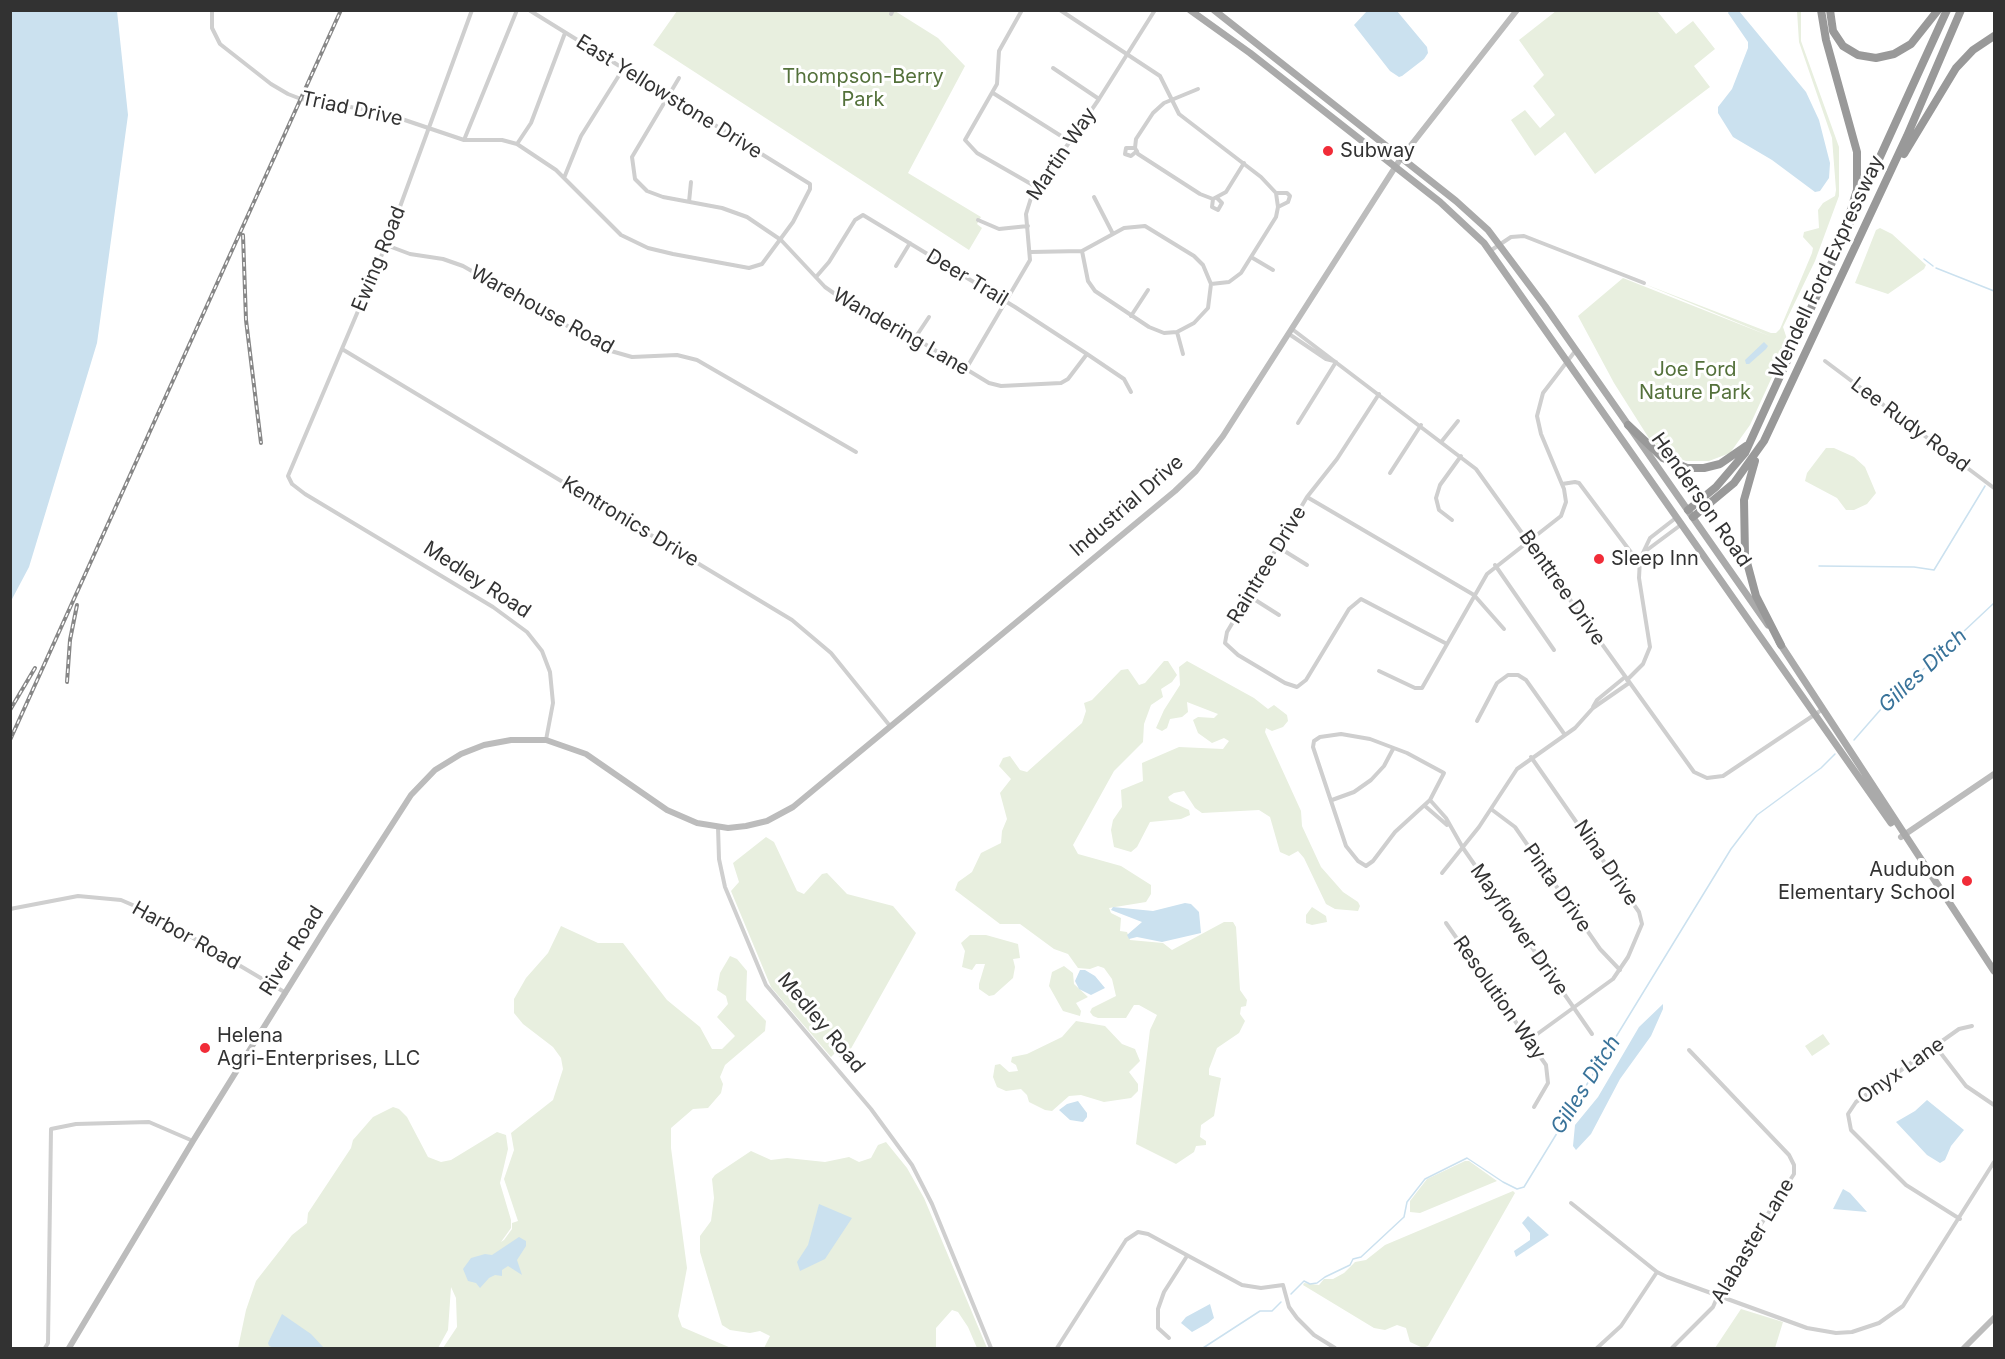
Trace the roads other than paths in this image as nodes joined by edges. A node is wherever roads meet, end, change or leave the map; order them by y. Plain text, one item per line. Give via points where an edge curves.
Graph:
1 (212, 10) edge
2 (472, 10) edge
3 (517, 10) edge
4 (529, 10) edge
5 (1022, 10) edge
6 (1060, 10) edge
7 (1155, 10) edge
8 (1190, 10) edge
9 (1214, 10) edge
10 (1517, 10) edge
11 (1821, 10) edge
12 (1830, 10) edge
13 (1938, 10) edge
14 (1947, 10) edge
15 (1961, 10) edge
16 (565, 33) junction
17 (1995, 36) edge
18 (1127, 55) junction
19 (1053, 68) dead end
20 (623, 69) junction
21 (679, 78) dead end
22 (1198, 89) dead end
23 (993, 93) junction
24 (667, 96) junction
25 (1099, 99) junction
26 (1172, 100) junction
27 (428, 128) junction
28 (464, 140) junction
29 (1069, 141) junction
30 (517, 144) junction
31 (1401, 158) junction
32 (1244, 163) junction
33 (1395, 166) junction
34 (564, 178) junction
35 (691, 182) dead end
36 (1038, 188) junction
37 (1276, 193) junction
38 (1094, 197) dead end
39 (689, 202) junction
40 (1278, 207) junction
41 (1873, 207) junction
42 (978, 220) dead end
43 (1028, 226) junction
44 (1113, 234) junction
45 (782, 240) junction
46 (910, 243) junction
47 (1500, 244) junction
48 (386, 245) junction
49 (1490, 250) junction
50 (1082, 251) junction
51 (1031, 252) junction
52 (1251, 256) junction
53 (896, 266) dead end
54 (1273, 270) dead end
55 (816, 277) junction
56 (1644, 283) dead end
57 (1211, 284) junction
58 (1148, 290) dead end
59 (1006, 302) junction
60 (1131, 315) junction
61 (928, 317) dead end
62 (1290, 331) junction
63 (1177, 332) junction
64 (915, 338) junction
65 (1797, 340) junction
66 (342, 349) junction
67 (1576, 350) junction
68 (1087, 354) junction
69 (1183, 354) dead end
70 (1568, 360) junction
71 (1825, 361) dead end
72 (1336, 362) junction
73 (966, 369) junction
74 (1131, 392) dead end
75 (1379, 393) junction
76 (1458, 421) dead end
77 (1298, 423) dead end
78 (1421, 425) junction
79 (1628, 425) junction
80 (1751, 440) junction
81 (1442, 441) junction
82 (1764, 441) junction
83 (856, 452) dead end
84 (1461, 456) junction
85 (1390, 473) dead end
86 (1562, 484) junction
87 (1995, 488) edge
88 (308, 496) joint
89 (1307, 497) junction
90 (1688, 510) junction
91 (1677, 517) junction
92 (1693, 518) junction
93 (1452, 520) dead end
94 (1682, 524) junction
95 (1529, 542) junction
96 (1278, 547) junction
97 (1643, 554) junction
98 (1639, 563) junction
99 (1307, 565) dead end
100 (1495, 565) junction
101 (1473, 595) junction
102 (1249, 596) junction
103 (1279, 615) dead end
104 (1504, 628) dead end
105 (1447, 644) junction
106 (1781, 645) junction
107 (1554, 650) dead end
108 (1379, 671) dead end
109 (1627, 680) junction
110 (1593, 708) junction
111 (1824, 708) junction
112 (1815, 714) junction
113 (1478, 721) dead end
114 (890, 726) junction
115 (1564, 735) junction
116 (546, 740) junction
117 (1393, 749) junction
118 (1532, 757) junction
119 (1995, 774) edge
120 (1332, 800) junction
121 (1430, 800) junction
122 (1425, 806) junction
123 (1491, 808) junction
124 (1447, 825) junction
125 (718, 826) junction
126 (1902, 836) junction
127 (1462, 848) junction
128 (1442, 873) dead end
129 (10, 909) edge
130 (1446, 923) dead end
131 (1620, 970) junction
132 (1995, 971) edge
133 (286, 993) junction
134 (1575, 1009) junction
135 (1972, 1026) dead end
136 (1592, 1034) dead end
137 (1529, 1040) junction
138 (1935, 1047) junction
139 (1689, 1050) dead end
140 (1995, 1105) edge
141 (1534, 1107) dead end
142 (193, 1141) junction
143 (1995, 1162) edge
144 (1571, 1203) dead end
145 (1960, 1219) junction
146 (1187, 1256) junction
147 (1657, 1272) junction
148 (1718, 1297) junction
149 (1995, 1318) edge
150 (1169, 1338) dead end
151 (45, 1348) edge
152 (69, 1348) edge
153 (991, 1348) edge
154 (1057, 1348) edge
155 (1335, 1348) edge
156 (1597, 1348) edge
157 (1672, 1348) edge
158 (1964, 1348) edge

1 - 27 street, Triad Drive via 212,28 224,49 288,94 373,110
2 - 27 street, Ewing Road
3 - 28 street
4 - 16 street, East Yellowstone Drive
5 - 23 street via 999,51
6 - 18 street
7 - 18 street, Martin Way
8 - 33 main road, Henderson Road
9 - 31 main road, Henderson Road
10 - 31 street, Industrial Drive
11 - 65 highway via 1855,140 1858,177 1850,214
12 - 13 highway via 1833,31 1843,46 1858,55 1876,58 1911,44
14 - 65 highway, Wendell Ford Expressway
15 - 41 highway, Wendell Ford Expressway
16 - 20 street, East Yellowstone Drive
16 - 30 street via 531,123
17 - 41 highway via 1973,50 1948,78
18 - 25 street, Martin Way
18 - 26 street via 1160,75
19 - 25 street
20 - 24 street, East Yellowstone Drive
20 - 34 street via 580,136
21 - 24 street, Wandering Lane
22 - 26 street
23 - 29 street
23 - 36 street via 965,139 968,146
24 - 39 street, Wandering Lane via 636,147 632,168 638,184 647,191
24 - 45 street, East Yellowstone Drive via 809,183 810,189
25 - 29 street, Martin Way
26 - 32 street via 1183,117
26 - 32 street via 1153,113 1138,136 1136,150 1154,166 1200,194 1215,198 1226,192
27 - 28 street, Triad Drive
27 - 48 street, Ewing Road
28 - 30 street, Triad Drive
29 - 36 street, Martin Way
30 - 34 street
31 - 33 street, Industrial Drive
31 - 47 main road, Henderson Road via 1473,214
32 - 37 street
33 - 49 main road, Henderson Road via 1458,217
33 - 62 street, Industrial Drive
34 - 45 street via 613,229 658,251 749,268 762,264
35 - 39 street
36 - 43 street, Martin Way via 1027,208
37 - 40 street
37 - 40 street via 1290,196 1288,202
38 - 44 street
39 - 45 street, Wandering Lane via 741,214
40 - 52 street via 1274,221
41 - 82 highway, Wendell Ford Expressway
42 - 43 street via 999,229
43 - 51 street, Martin Way
44 - 50 street
44 - 57 street via 1134,225 1150,227 1194,256 1206,269
45 - 55 street, Wandering Lane
46 - 53 street
46 - 55 street, Deer Trail via 861,215
46 - 59 street, Deer Trail
47 - 49 street
47 - 56 street via 1511,237 1524,236
47 - 67 main road, Henderson Road
48 - 66 street, Ewing Road
48 - 83 street, Warehouse Road via 463,266 611,351 632,357 677,355 697,360
49 - 70 main road, Henderson Road
50 - 51 street
50 - 60 street via 1091,286
51 - 59 street, Martin Way via 1026,270
52 - 54 street
52 - 57 street via 1233,280
55 - 64 street, Wandering Lane via 835,294
57 - 63 street via 1206,312
58 - 60 street
59 - 68 street, Deer Trail
59 - 73 street, Martin Way
60 - 63 street via 1159,331
61 - 64 street
62 - 72 street, Benttree Drive
62 - 114 street, Industrial Drive via 1223,436 1188,478
63 - 69 street
64 - 73 street, Wandering Lane
65 - 80 highway, Wendell Ford Expressway
66 - 88 street, Ewing Road via 288,472 292,484
66 - 114 street, Kentronics Drive via 792,620 831,653
67 - 70 street
67 - 79 main road, Henderson Road
68 - 73 street, Wandering Lane via 1068,379 1056,383 1001,386
68 - 74 street, Deer Trail via 1124,379
70 - 86 street via 1543,393 1537,416
70 - 91 main road, Henderson Road
71 - 87 street, Lee Rudy Road
72 - 75 street, Benttree Drive
72 - 77 street
75 - 78 street, Benttree Drive
75 - 89 street, Raintree Drive via 1337,459
76 - 81 street
78 - 81 street, Benttree Drive
78 - 85 street
79 - 80 highway via 1663,458 1687,468 1720,464
79 - 90 main road, Henderson Road
80 - 90 highway, Wendell Ford Expressway via 1728,476
81 - 84 street, Benttree Drive
82 - 92 highway, Wendell Ford Expressway via 1734,483
82 - 106 highway via 1743,500 1743,544 1752,586
84 - 93 street via 1440,485 1436,498 1439,510
84 - 95 street, Benttree Drive via 1489,483
86 - 95 street via 1566,502 1561,516
86 - 98 street via 1579,483
88 - 116 street, Medley Road via 493,607 527,632 542,651 550,672 553,703
89 - 96 street, Raintree Drive
89 - 101 street
90 - 91 main road
90 - 92 main road, Henderson Road
91 - 94 main road, Henderson Road
91 - 97 street via 1650,538
92 - 94 main road
92 - 106 main road, Henderson Road
94 - 97 street
94 - 112 main road, Henderson Road
95 - 100 street
95 - 109 street, Benttree Drive
96 - 99 street
96 - 102 street, Raintree Drive
97 - 98 street
98 - 109 street via 1650,647 1643,664
100 - 101 street
100 - 107 street
101 - 104 street
101 - 105 street
102 - 103 street
102 - 105 street, Raintree Drive via 1227,632 1225,643 1238,655 1293,687 1305,680 1358,599 1365,599
105 - 108 street via 1422,688
106 - 111 main road, Henderson Road
109 - 110 street
109 - 110 street via 1597,700
109 - 112 street, Benttree Drive via 1687,766 1707,778 1732,771
110 - 115 street
111 - 112 street, Benttree Drive
111 - 126 main road, Henderson Road
112 - 126 main road, Henderson Road
113 - 115 street via 1497,683 1509,675 1518,675 1526,680
114 - 125 street, Industrial Drive via 783,814 746,826
115 - 118 street
116 - 125 street via 586,754 677,816
116 - 133 street, River Road via 484,745 450,760 425,779 411,795
117 - 120 street via 1371,780
117 - 120 street via 1350,735 1317,738 1313,747
117 - 121 street via 1443,771
118 - 123 street via 1510,777
118 - 131 street, Nina Drive via 1640,913 1641,929
119 - 126 street
120 - 122 street via 1346,846 1366,866 1395,832
121 - 122 street
121 - 124 street, Mayflower Drive via 1446,818
122 - 124 street, Mayflower Drive
123 - 127 street
123 - 131 street, Pinta Drive via 1515,827 1600,949
124 - 127 street, Mayflower Drive
125 - 153 street, Medley Road via 725,886 766,985 871,1109 912,1165 936,1213
126 - 132 main road, Henderson Road
127 - 128 street
127 - 134 street, Mayflower Drive
129 - 133 street, Harbor Road via 78,896 121,900 151,913
130 - 137 street, Resolution Way
131 - 134 street, Nina Drive
133 - 142 street, River Road
134 - 136 street, Mayflower Drive
134 - 137 street, Nina Drive
135 - 138 street, Onyx Lane via 1959,1029
137 - 141 street, Resolution Way via 1549,1074
138 - 140 street via 1966,1086
138 - 145 street, Onyx Lane via 1856,1102 1848,1121 1851,1130 1906,1185
139 - 148 street, Alabaster Lane via 1789,1155 1795,1170 1791,1182 1725,1279
142 - 151 street via 149,1122 76,1124 51,1130
142 - 152 street, River Road
143 - 145 street
144 - 147 street
145 - 148 street via 1903,1306 1867,1328 1822,1332
146 - 150 street via 1158,1309 1158,1328
146 - 154 street via 1148,1234 1138,1232 1130,1236
146 - 155 street via 1242,1285 1282,1285 1297,1318
147 - 148 street
147 - 156 street via 1621,1326
148 - 157 street, Alabaster Lane via 1709,1312
149 - 158 street

